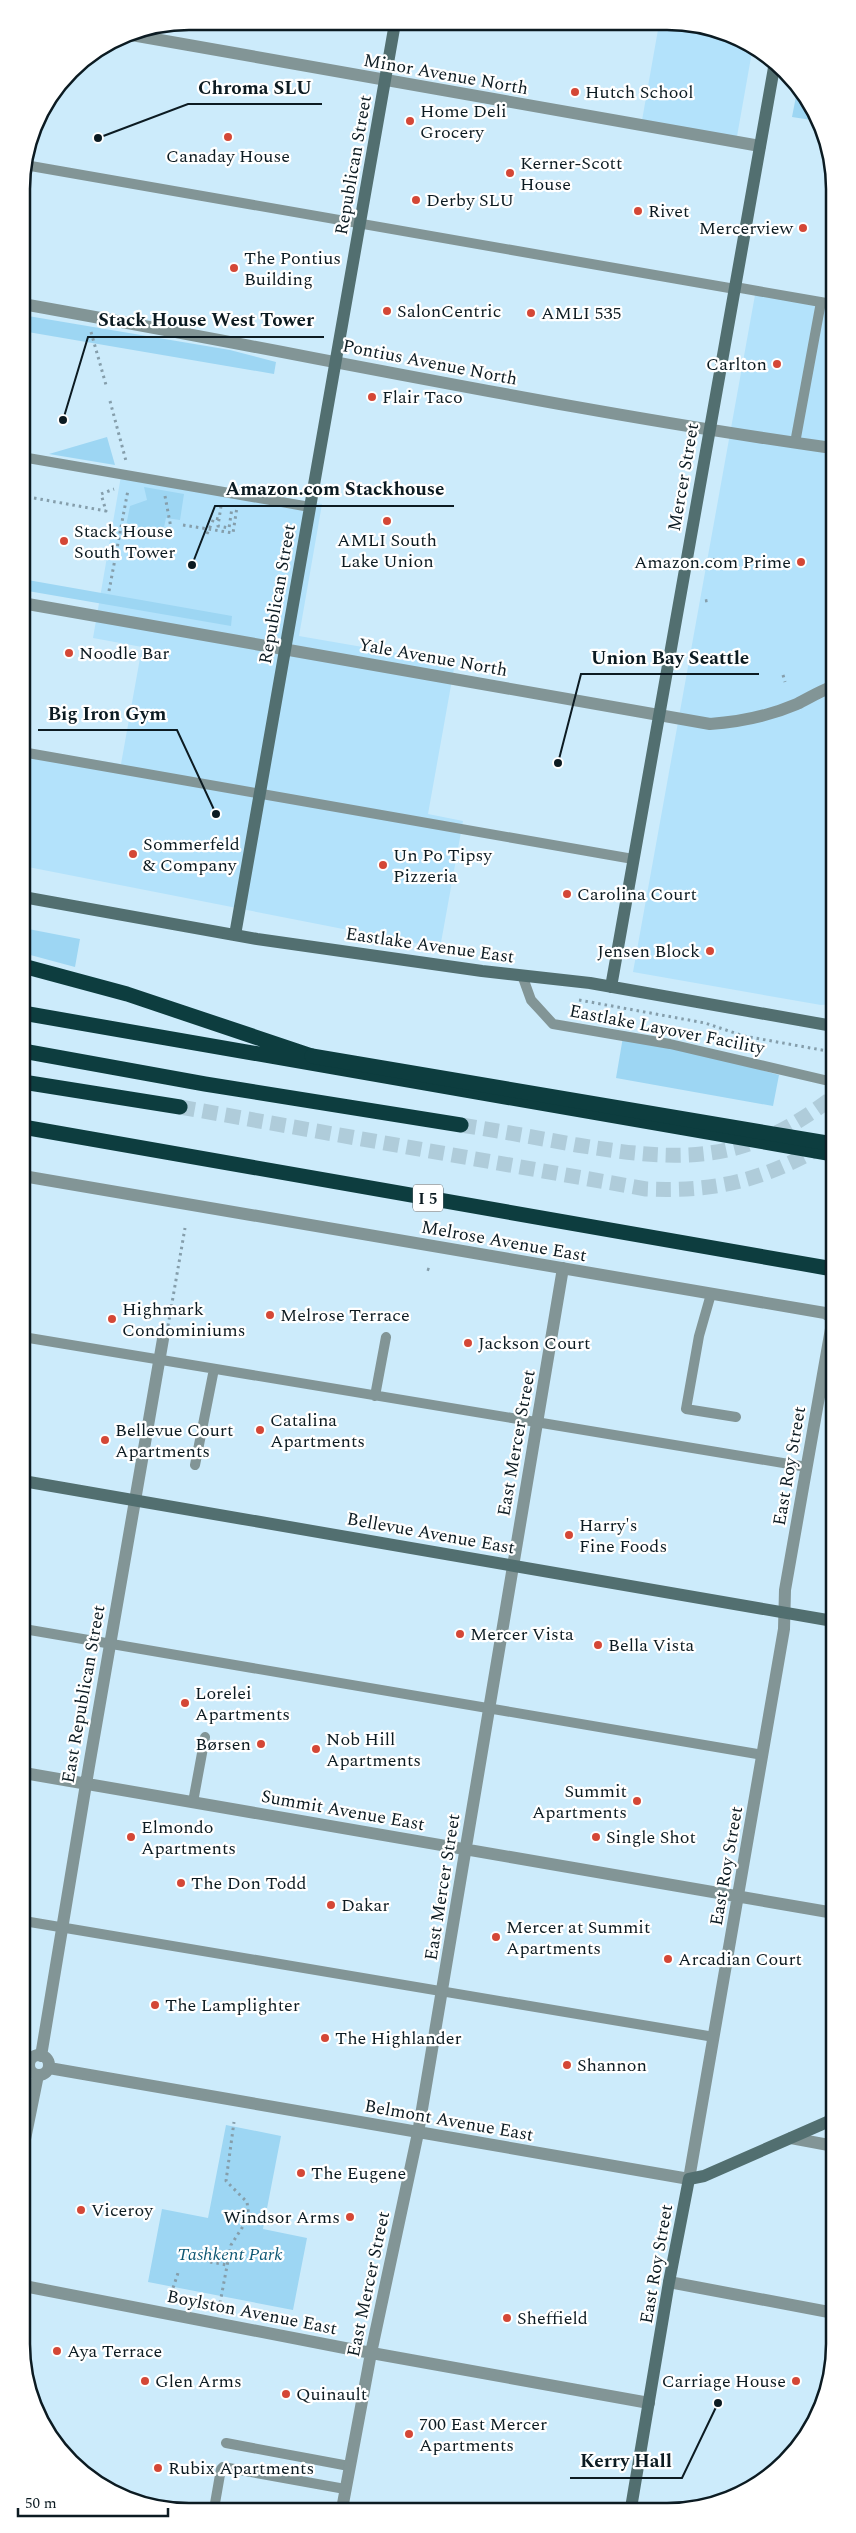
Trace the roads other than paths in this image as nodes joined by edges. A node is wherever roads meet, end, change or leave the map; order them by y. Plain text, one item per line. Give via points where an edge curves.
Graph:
1 (394, 30) edge
2 (142, 37) edge
3 (773, 72) edge
4 (385, 82) junction
5 (760, 146) junction
6 (31, 166) edge
7 (360, 222) junction
8 (735, 288) junction
9 (826, 303) edge
10 (30, 305) edge
11 (336, 361) junction
12 (710, 430) junction
13 (795, 442) junction
14 (826, 447) edge
15 (30, 457) edge
16 (310, 507) junction
17 (30, 604) edge
18 (285, 649) junction
19 (826, 690) edge
20 (659, 715) junction
21 (30, 753) edge
22 (260, 793) junction
23 (633, 859) junction
24 (30, 898) edge
25 (234, 935) junction
26 (30, 968) edge
27 (522, 975) junction
28 (611, 987) junction
29 (30, 1007) edge
30 (30, 1014) edge
31 (826, 1025) edge
32 (30, 1052) edge
33 (312, 1056) junction
34 (826, 1080) edge
35 (30, 1083) edge
36 (180, 1108) tunnel mouth
37 (461, 1125) tunnel mouth
38 (30, 1128) edge
39 (826, 1143) edge
40 (826, 1153) edge
41 (30, 1177) edge
42 (563, 1268) junction
43 (826, 1268) edge
44 (710, 1294) junction
45 (826, 1314) edge
46 (165, 1334) road end
47 (30, 1337) edge
48 (386, 1337) dead end
49 (826, 1358) edge
50 (160, 1360) junction
51 (214, 1369) junction
52 (375, 1396) junction
53 (736, 1417) dead end
54 (538, 1424) junction
55 (195, 1465) dead end
56 (807, 1467) junction
57 (30, 1482) edge
58 (135, 1500) junction
59 (513, 1565) junction
60 (784, 1612) junction
61 (826, 1620) edge
62 (30, 1630) edge
63 (110, 1644) junction
64 (490, 1707) junction
65 (205, 1737) dead end
66 (763, 1755) junction
67 (30, 1774) edge
68 (86, 1784) junction
69 (193, 1802) junction
70 (466, 1849) junction
71 (739, 1895) junction
72 (826, 1911) edge
73 (30, 1922) edge
74 (62, 1927) junction
75 (442, 1992) junction
76 (714, 2037) junction
77 (41, 2056) junction
78 (30, 2060) edge
79 (49, 2068) junction
80 (30, 2070) edge
81 (38, 2075) junction
82 (30, 2114) edge
83 (826, 2123) edge
84 (418, 2133) junction
85 (791, 2138) junction
86 (826, 2145) edge
87 (689, 2179) junction
88 (669, 2282) junction
89 (30, 2287) edge
90 (826, 2311) edge
91 (371, 2353) junction
92 (649, 2403) junction
93 (226, 2443) dead end
94 (350, 2466) junction
95 (345, 2489) junction
96 (215, 2503) edge
97 (343, 2503) edge
98 (632, 2503) edge

1 - 4 street, Republican Street
2 - 4 street, Minor Avenue North
3 - 5 street, Mercer Street
4 - 5 street, Minor Avenue North
4 - 7 street, Republican Street
5 - 8 street, Mercer Street
6 - 7 lane
7 - 8 lane
7 - 11 street, Republican Street
8 - 9 lane
8 - 12 street, Mercer Street
9 - 13 lane
10 - 11 street, Pontius Avenue North
11 - 12 street, Pontius Avenue North via 390,374
11 - 16 street, Republican Street
12 - 13 street, Pontius Avenue North
12 - 20 street, Mercer Street
13 - 14 street, Pontius Avenue North
15 - 16 lane
16 - 18 street, Republican Street
17 - 18 street, Yale Avenue North
18 - 20 street, Yale Avenue North
18 - 22 street, Republican Street
19 - 20 street, Yale Avenue North via 740,722 710,724
20 - 23 street, Mercer Street
21 - 22 lane
22 - 23 lane
22 - 25 street, Republican Street
23 - 28 street, Mercer Street
24 - 25 street, Eastlake Avenue East
25 - 27 street, Eastlake Avenue East
26 - 33 highway via 127,994
27 - 28 street, Eastlake Avenue East
27 - 34 lane, Eastlake Layover Facility via 531,1000 553,1024 670,1044
28 - 31 street, Eastlake Avenue East
29 - 33 highway
30 - 40 highway
32 - 37 highway
33 - 39 highway, bridge
35 - 36 highway
38 - 43 highway, I 5
41 - 42 street, Melrose Avenue East
42 - 44 street, Melrose Avenue East
42 - 54 street, East Mercer Street
44 - 45 street, Melrose Avenue East
44 - 53 lane via 686,1409
46 - 50 street, East Republican Street
47 - 50 lane
48 - 52 lane
49 - 56 street, East Roy Street
50 - 51 lane
50 - 58 street, East Republican Street
51 - 52 lane
51 - 55 lane
52 - 54 lane
54 - 56 lane
54 - 59 street, East Mercer Street
56 - 60 street, East Roy Street
57 - 58 street, Bellevue Avenue East
58 - 59 street, Bellevue Avenue East
58 - 63 street, East Republican Street
59 - 60 street, Bellevue Avenue East
59 - 64 street, East Mercer Street
60 - 61 street, Bellevue Avenue East
60 - 66 street, East Roy Street
62 - 63 lane
63 - 64 lane
63 - 68 street, East Republican Street
64 - 66 lane
64 - 70 street, East Mercer Street
65 - 69 lane
66 - 71 street, East Roy Street
67 - 68 street, Summit Avenue East
68 - 69 street, Summit Avenue East
68 - 74 street, East Republican Street
69 - 70 street, Summit Avenue East
70 - 71 street, Summit Avenue East
70 - 75 street, East Mercer Street
71 - 72 street, Summit Avenue East
71 - 76 street, East Roy Street
73 - 74 lane
74 - 75 lane
74 - 77 street, East Republican Street
75 - 76 lane
75 - 84 street, East Mercer Street
76 - 87 street, East Roy Street
77 - 78 street
77 - 79 street via 48,2060
79 - 81 street
79 - 84 street, Belmont Avenue East
80 - 81 street
81 - 82 street
83 - 85 street, Belmont Avenue East
84 - 87 street, Belmont Avenue East
84 - 91 street, East Mercer Street
85 - 86 street
85 - 87 street, Belmont Avenue East via 704,2176
87 - 88 street, East Roy Street
88 - 90 street
88 - 92 street, East Roy Street
89 - 91 street, Boylston Avenue East
91 - 92 street, Boylston Avenue East
91 - 94 street, East Mercer Street
92 - 98 street, East Roy Street
93 - 94 lane
94 - 95 street, East Mercer Street
95 - 96 lane via 223,2466
95 - 97 street, East Mercer Street

